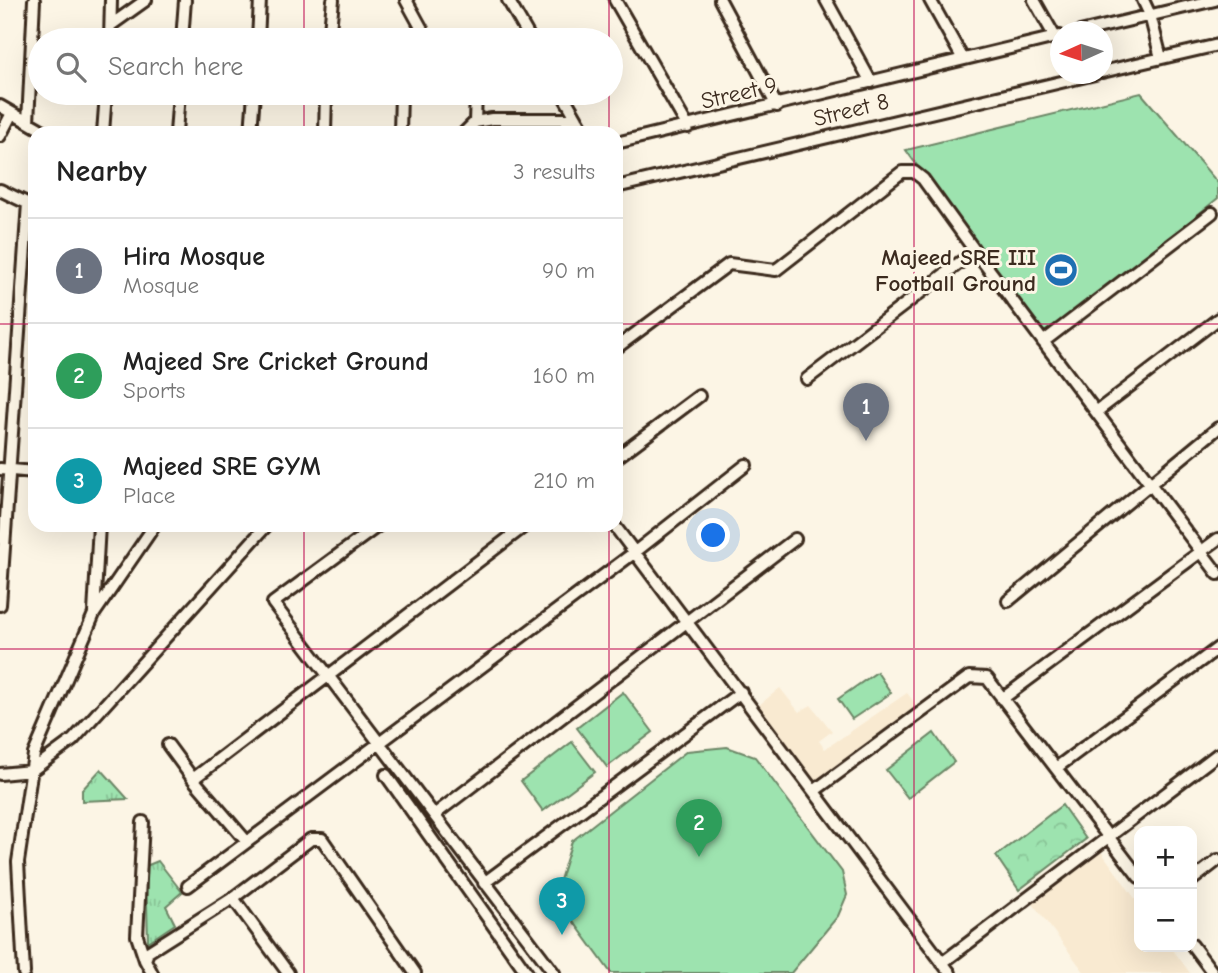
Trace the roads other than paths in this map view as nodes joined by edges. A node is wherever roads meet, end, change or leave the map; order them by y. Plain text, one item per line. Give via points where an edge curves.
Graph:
1 (34, 0) edge
2 (111, 0) edge
3 (146, 0) edge
4 (186, 0) edge
5 (260, 0) edge
6 (334, 0) edge
7 (406, 0) edge
8 (508, 0) edge
9 (615, 0) edge
10 (720, 0) edge
11 (826, 0) edge
12 (930, 0) edge
13 (1034, 0) edge
14 (1143, 0) edge
15 (1215, 0) edge
16 (1150, 15) junction
17 (1113, 24) edge
18 (111, 25) junction
19 (1050, 25) edge
20 (33, 28) edge
21 (111, 28) edge
22 (184, 28) edge
23 (259, 28) edge
24 (330, 28) edge
25 (421, 28) edge
26 (524, 28) edge
27 (1050, 39) edge
28 (1218, 45) edge
29 (1161, 58) junction
30 (963, 59) junction
31 (1113, 69) edge
32 (871, 82) junction
33 (1053, 84) edge
34 (29, 105) edge
35 (105, 105) edge
36 (178, 105) edge
37 (253, 105) edge
38 (326, 105) edge
39 (401, 105) edge
40 (476, 105) edge
41 (569, 105) edge
42 (0, 106) edge
43 (777, 106) junction
44 (12, 113) junction
45 (577, 119) junction
46 (28, 122) junction
47 (475, 122) junction
48 (35, 126) edge
49 (104, 126) edge
50 (177, 126) edge
51 (252, 126) edge
52 (325, 126) edge
53 (400, 126) edge
54 (471, 126) edge
55 (581, 126) edge
56 (688, 127) junction
57 (0, 136) edge
58 (623, 141) edge
59 (623, 185) edge
60 (0, 190) edge
61 (28, 203) edge
62 (1212, 213) dead end
63 (28, 244) edge
64 (975, 251) junction
65 (1218, 319) edge
66 (1043, 342) junction
67 (623, 343) edge
68 (807, 379) dead end
69 (699, 396) dead end
70 (1096, 412) junction
71 (1218, 428) edge
72 (623, 453) edge
73 (746, 466) dead end
74 (5, 470) edge
75 (28, 472) edge
76 (1150, 484) junction
77 (99, 532) edge
78 (150, 532) edge
79 (261, 532) edge
80 (369, 532) edge
81 (517, 532) edge
82 (619, 532) edge
83 (795, 539) dead end
84 (1218, 539) edge
85 (635, 552) junction
86 (1201, 552) junction
87 (1218, 574) edge
88 (1009, 601) dead end
89 (0, 605) edge
90 (94, 614) junction
91 (688, 622) junction
92 (1218, 648) edge
93 (329, 674) junction
94 (741, 692) junction
95 (1002, 699) junction
96 (380, 743) junction
97 (168, 745) dead end
98 (1218, 754) edge
99 (1056, 768) junction
100 (31, 771) junction
101 (0, 774) edge
102 (386, 775) dead end
103 (193, 779) junction
104 (814, 791) junction
105 (434, 815) junction
106 (143, 822) dead end
107 (1110, 838) junction
108 (247, 842) junction
109 (1218, 860) edge
110 (1134, 870) edge
111 (1197, 876) edge
112 (484, 883) junction
113 (188, 886) dead end
114 (233, 898) junction
115 (1197, 950) edge
116 (145, 960) junction
117 (942, 963) junction
118 (1213, 967) edge
119 (24, 973) edge
120 (153, 973) edge
121 (288, 973) edge
122 (415, 973) edge
123 (527, 973) edge
124 (554, 973) edge
125 (950, 973) edge

1 - 20 street
2 - 18 street
3 - 18 street
4 - 22 street
5 - 23 street
6 - 24 street
7 - 25 street
8 - 26 street
9 - 56 street
10 - 43 street
11 - 32 street
12 - 30 street
13 - 19 street
14 - 16 street
15 - 16 street
16 - 17 street
16 - 29 street
18 - 21 street
27 - 30 street, Street 9
28 - 29 street
29 - 31 street
30 - 32 street, Street 9
32 - 43 street, Street 9
33 - 59 street, Street 8
34 - 46 street
35 - 49 street
36 - 50 street
37 - 51 street
38 - 52 street
39 - 53 street
40 - 47 street
41 - 45 street
42 - 44 street
43 - 56 street, Street 9
44 - 46 street
44 - 57 street
45 - 47 street
45 - 55 street
46 - 48 street
47 - 54 street
56 - 58 street, Street 9
60 - 61 street
62 - 66 street
63 - 74 street
64 - 66 street
64 - 67 street via 923,178 902,172 776,270 729,264
64 - 68 street
65 - 70 street
66 - 70 street
69 - 72 street
70 - 76 street
71 - 76 street
73 - 85 street
74 - 75 street
74 - 89 street
76 - 86 street
76 - 88 street
77 - 90 street
78 - 90 street
79 - 100 street via 73,740
80 - 93 street via 273,603
81 - 93 street
82 - 85 street
83 - 91 street
84 - 86 street
85 - 91 street
85 - 96 street
86 - 87 street
86 - 95 street
90 - 100 street via 34,754
91 - 94 street
91 - 105 street
92 - 99 street
93 - 96 street
93 - 103 street
94 - 104 street
94 - 112 street
95 - 99 street
95 - 104 street via 987,678 969,677
96 - 105 street
96 - 108 street
97 - 103 street
98 - 107 street
99 - 107 street
100 - 101 street
100 - 119 street via 18,862
102 - 123 street
103 - 108 street
104 - 117 street
105 - 112 street
106 - 116 street via 137,936
107 - 110 street
107 - 117 street
108 - 113 street
109 - 111 street
112 - 124 street
114 - 116 street via 148,952
114 - 121 street
114 - 122 street via 311,839 322,839
115 - 118 street
116 - 120 street
117 - 125 street

